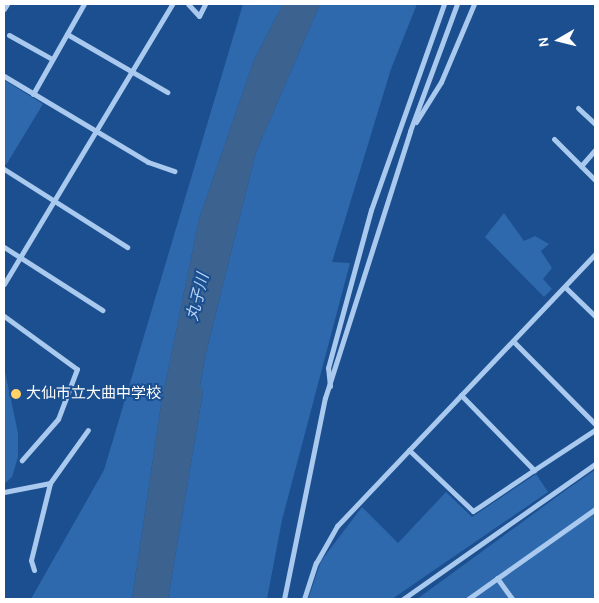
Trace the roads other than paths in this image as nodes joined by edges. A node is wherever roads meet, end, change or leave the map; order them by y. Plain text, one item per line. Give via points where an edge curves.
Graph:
1 (7, 4) edge
2 (84, 4) edge
3 (172, 4) edge
4 (188, 4) edge
5 (205, 4) edge
6 (444, 4) edge
7 (457, 4) edge
8 (474, 4) edge
9 (4, 8) edge
10 (67, 34) junction
11 (9, 35) dead end
12 (52, 59) junction
13 (132, 72) junction
14 (4, 76) edge
15 (167, 92) dead end
16 (33, 94) junction
17 (578, 108) dead end
18 (595, 124) edge
19 (96, 131) junction
20 (410, 131) junction
21 (554, 139) dead end
22 (595, 150) edge
23 (581, 166) junction
24 (4, 169) edge
25 (174, 171) dead end
26 (595, 180) edge
27 (54, 200) junction
28 (4, 247) edge
29 (127, 247) dead end
30 (595, 254) edge
31 (19, 258) junction
32 (4, 284) edge
33 (565, 287) junction
34 (102, 310) dead end
35 (4, 316) edge
36 (595, 316) edge
37 (513, 341) junction
38 (330, 387) junction
39 (461, 395) junction
40 (595, 424) edge
41 (88, 430) dead end
42 (595, 430) edge
43 (409, 450) junction
44 (22, 460) dead end
45 (595, 464) edge
46 (534, 470) junction
47 (50, 483) junction
48 (4, 492) edge
49 (595, 509) edge
50 (34, 570) dead end
51 (497, 578) junction
52 (412, 596) edge
53 (284, 599) edge
54 (304, 599) edge
55 (403, 599) edge
56 (468, 599) edge
57 (512, 599) edge

1 - 9 street
2 - 10 street
3 - 13 street
4 - 5 street via 199,16
6 - 38 street via 371,210 328,368
7 - 20 street
8 - 20 street via 441,82
10 - 12 street
10 - 13 street
11 - 12 street
12 - 16 street
13 - 15 street
13 - 19 street
14 - 16 street
16 - 19 street
17 - 18 street
19 - 25 street via 148,162
19 - 27 street
20 - 38 street
21 - 23 street
22 - 23 street
23 - 26 street
24 - 27 street
27 - 29 street
27 - 31 street
28 - 31 street
30 - 33 street
31 - 32 street
31 - 34 street
33 - 36 street
33 - 37 street
35 - 44 street via 77,370 58,419
37 - 39 street
37 - 40 street
38 - 53 street
39 - 43 street
39 - 46 street
41 - 47 street
42 - 46 street
43 - 46 street via 473,511
43 - 54 street via 337,526 316,563
45 - 52 street
47 - 48 street
47 - 50 street via 31,560
49 - 51 street
51 - 56 street
51 - 57 street
52 - 55 street

